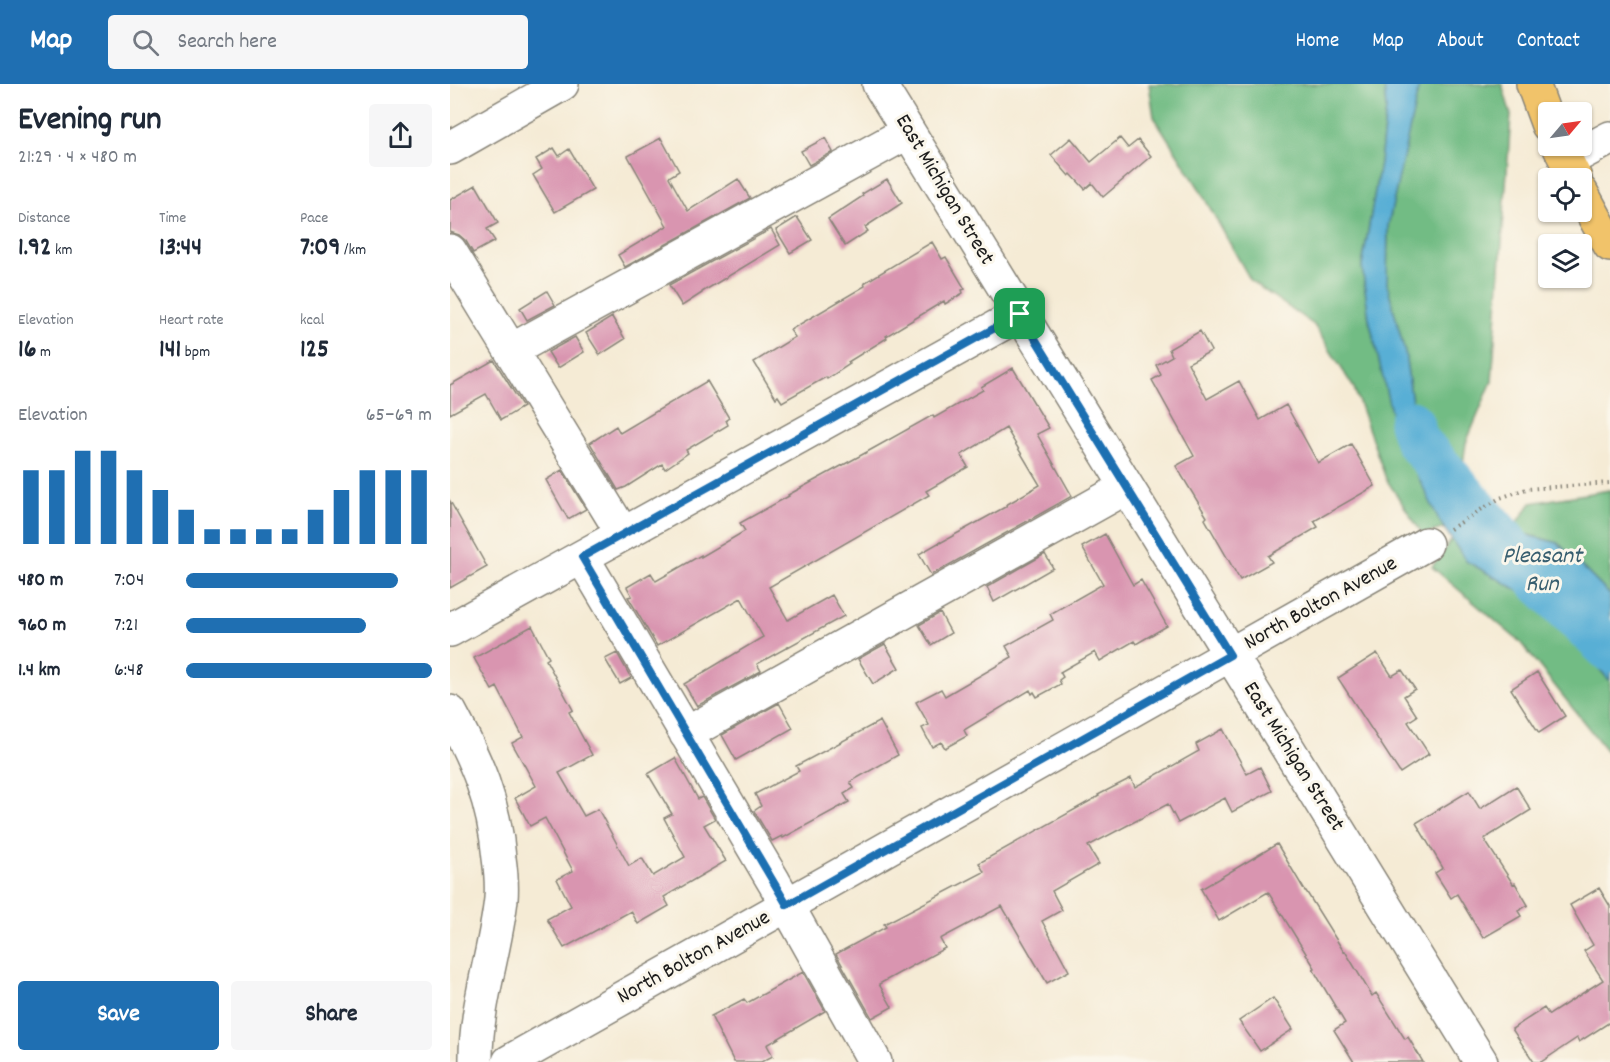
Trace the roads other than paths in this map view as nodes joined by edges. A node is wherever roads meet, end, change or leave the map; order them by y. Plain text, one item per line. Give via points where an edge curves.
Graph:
1 (562, 84) edge
2 (879, 84) edge
3 (1533, 84) edge
4 (1540, 102) edge
5 (908, 132) junction
6 (1610, 138) edge
7 (450, 148) edge
8 (1567, 162) edge
9 (1592, 212) edge
10 (1610, 245) edge
11 (450, 251) edge
12 (1020, 314) junction
13 (512, 350) junction
14 (1127, 487) junction
15 (623, 534) junction
16 (1426, 544) road end
17 (582, 557) junction
18 (450, 630) edge
19 (1230, 655) junction
20 (450, 712) edge
21 (686, 734) junction
22 (787, 905) junction
23 (476, 1062) edge
24 (509, 1062) edge
25 (875, 1062) edge
26 (1481, 1062) edge

1 - 7 street
2 - 5 street, East Michigan Street
3 - 4 main road
5 - 12 street, East Michigan Street
5 - 13 street
6 - 8 street
9 - 10 main road
11 - 13 street
12 - 14 street, East Michigan Street
12 - 15 street
13 - 15 street
14 - 19 street, East Michigan Street
14 - 21 street
15 - 17 street
16 - 19 street, North Bolton Avenue
17 - 18 street
17 - 21 street
19 - 22 street, North Bolton Avenue
19 - 26 street, East Michigan Street
20 - 23 street via 472,753 488,797 501,883 478,1021
21 - 22 street
22 - 24 street, North Bolton Avenue
22 - 25 street

